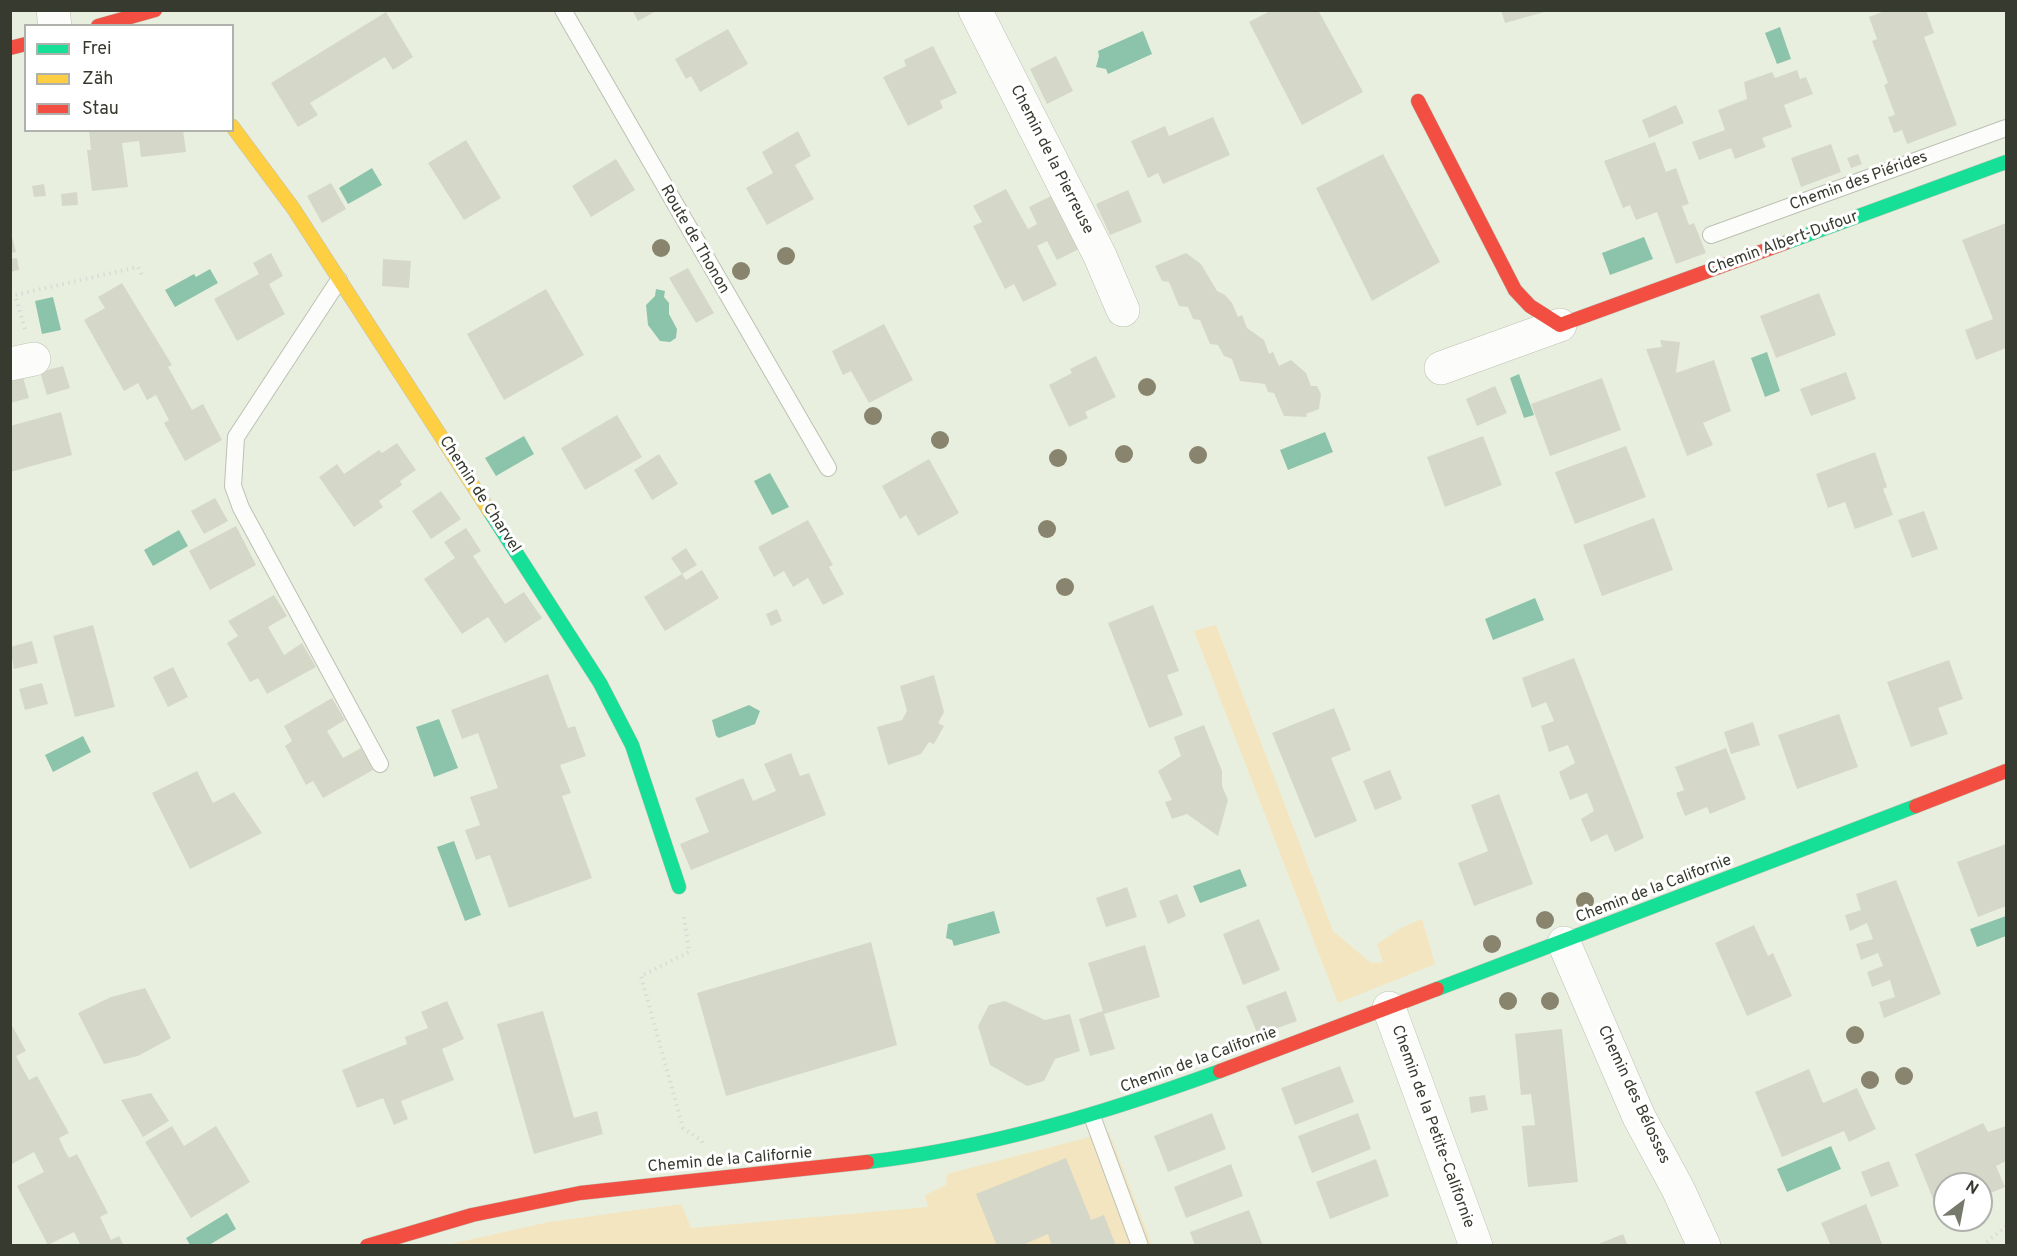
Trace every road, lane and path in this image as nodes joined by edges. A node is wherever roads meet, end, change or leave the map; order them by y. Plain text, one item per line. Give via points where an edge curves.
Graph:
1 (155, 10) edge
2 (563, 10) edge
3 (975, 10) edge
4 (105, 24) edge
5 (1419, 101) dead end
6 (2007, 128) edge
7 (234, 129) edge
8 (2007, 162) edge
9 (1711, 235) dead end
10 (143, 278) dead end
11 (339, 280) junction
12 (1123, 310) dead end
13 (1560, 326) junction
14 (22, 361) edge
15 (1441, 368) dead end
16 (828, 468) dead end
17 (380, 764) dead end
18 (2007, 771) edge
19 (679, 886) joint
20 (1564, 943) junction
21 (1389, 1008) junction
22 (1092, 1116) junction
23 (713, 1178) junction
24 (2007, 1226) edge
25 (380, 1243) edge
26 (1140, 1245) edge
27 (1476, 1245) edge
28 (1704, 1245) edge
29 (1982, 1245) edge

1 - 4 street
2 - 16 lane, Route de Thonon
3 - 12 street, Chemin de la Pierreuse via 1100,256
5 - 13 street via 1515,290 1534,310
6 - 9 lane, Chemin des Piérides
7 - 11 street, Chemin de Charvel
8 - 13 street, Chemin Albert-Dufour
10 - 14 path via 138,267 15,295
11 - 17 lane via 236,437 233,486
11 - 19 street, Chemin de Charvel via 618,715 632,745
13 - 15 street, Chemin Albert-Dufour
18 - 20 street, Chemin de la Californie
19 - 23 path via 689,952 641,976 682,1128 702,1142
20 - 21 street, Chemin de la Californie
20 - 28 street, Chemin des Bélosses via 1639,1117
21 - 22 street, Chemin de la Californie
21 - 27 street, Chemin de la Petite-Californie
22 - 23 street, Chemin de la Californie via 936,1154 813,1171
22 - 26 lane
23 - 25 street, Chemin de la Californie via 512,1205 427,1225
24 - 29 path

